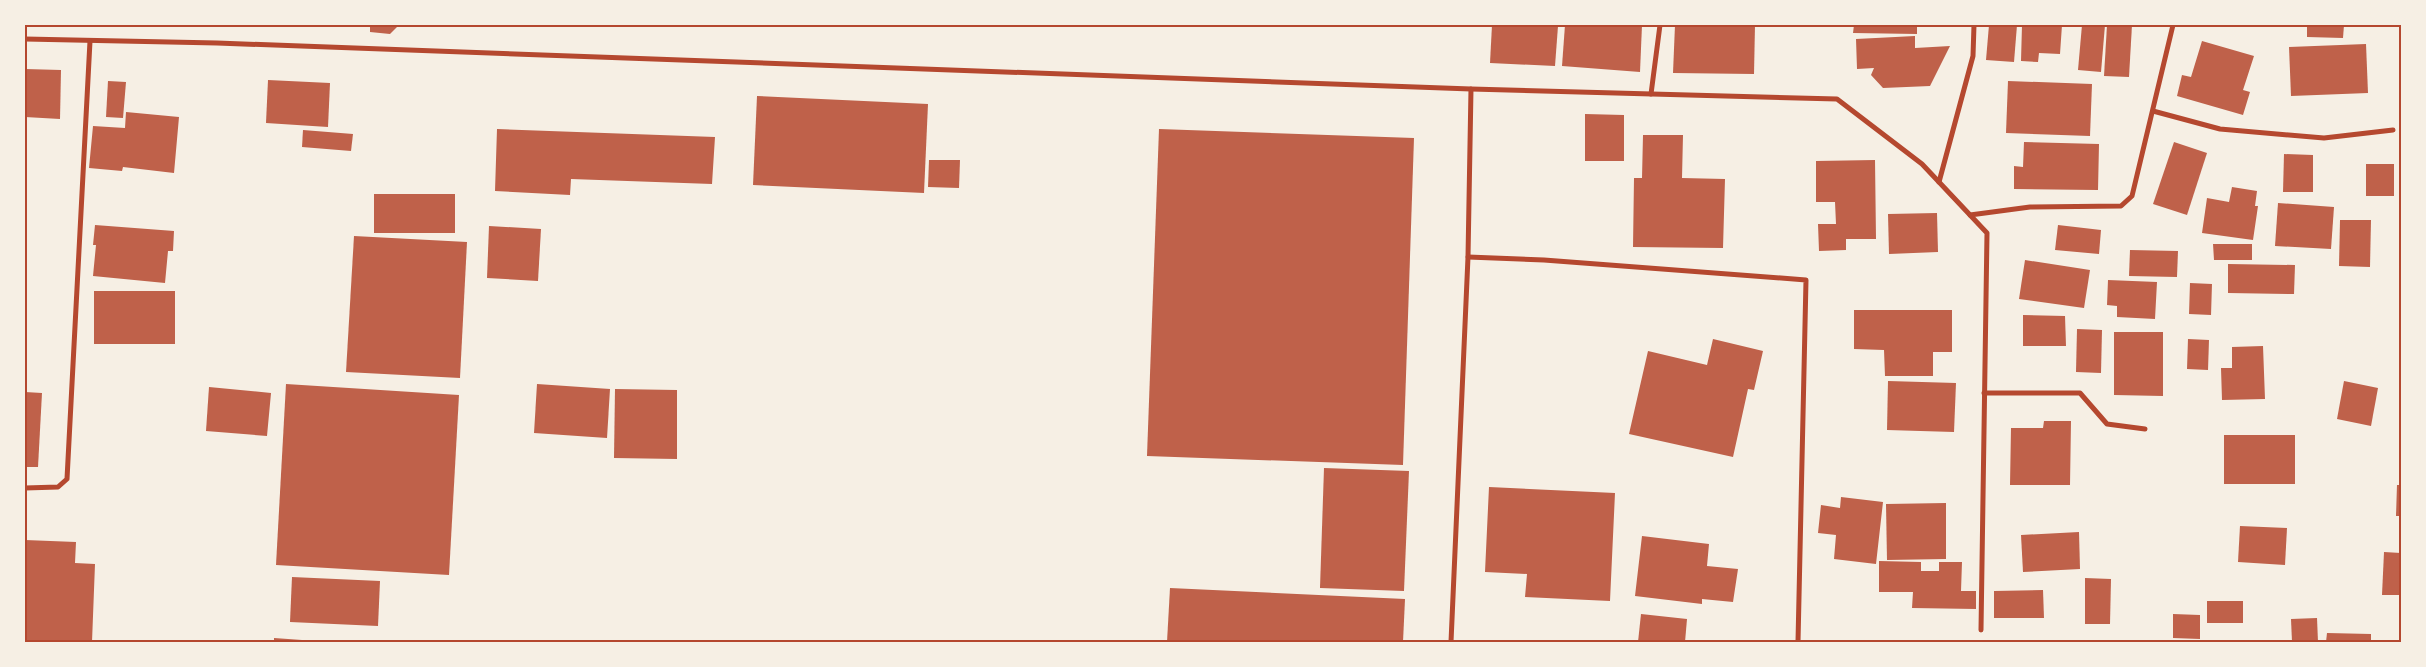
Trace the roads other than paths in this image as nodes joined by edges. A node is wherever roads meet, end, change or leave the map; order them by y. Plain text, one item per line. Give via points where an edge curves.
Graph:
1 (1660, 25) edge
2 (1974, 25) edge
3 (2173, 25) edge
4 (25, 39) edge
5 (90, 41) junction
6 (1471, 89) junction
7 (1651, 94) junction
8 (2153, 111) junction
9 (2393, 130) dead end
10 (1939, 182) junction
11 (1970, 215) junction
12 (1468, 257) junction
13 (1984, 393) junction
14 (2146, 429) dead end
15 (25, 488) edge
16 (1981, 630) dead end
17 (1451, 642) edge
18 (1798, 642) edge

1 - 7 street
2 - 10 street via 1973,56
3 - 8 street
4 - 5 street
5 - 6 street
5 - 15 street via 67,479 58,487
6 - 7 street
6 - 12 street
7 - 10 street via 1838,99 1922,164
8 - 9 street via 2220,129 2324,138
8 - 11 street via 2132,196 2121,206 2030,208
10 - 11 street
11 - 13 street via 1987,233
12 - 17 street
12 - 18 street via 1806,280
13 - 14 street via 2080,393 2107,424
13 - 16 street

